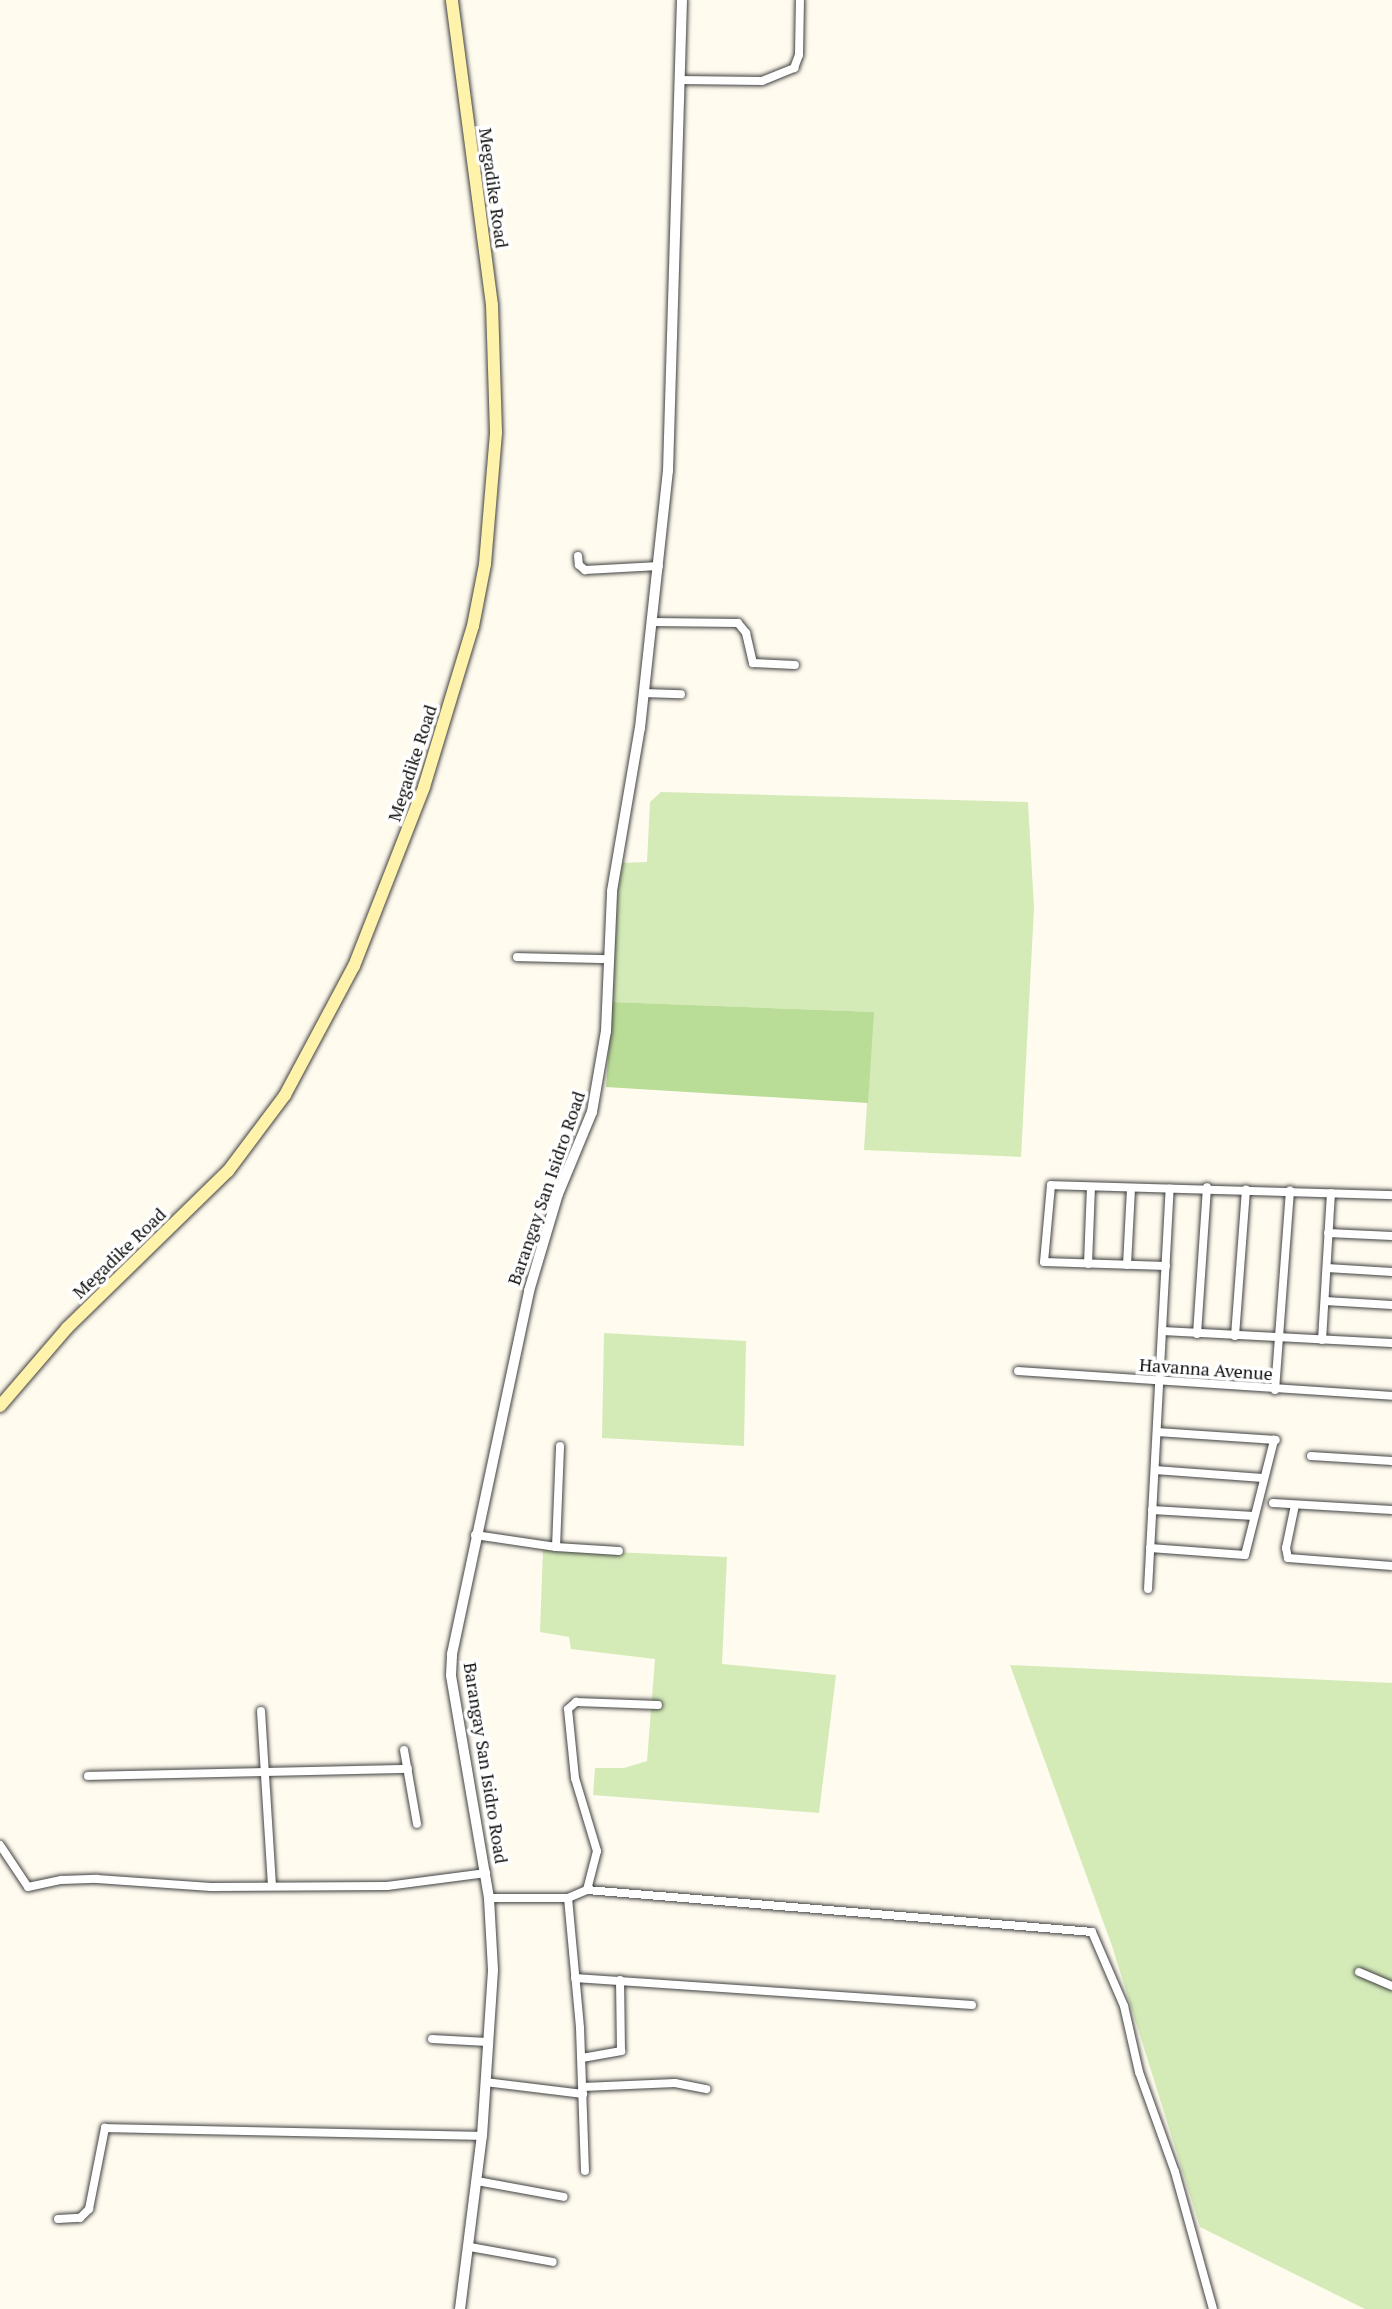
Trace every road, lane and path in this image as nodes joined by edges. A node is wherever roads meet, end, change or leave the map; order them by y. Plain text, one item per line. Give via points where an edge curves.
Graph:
1 (452, 0) edge
2 (682, 0) edge
3 (800, 0) edge
4 (680, 80) junction
5 (578, 556) dead end
6 (659, 566) junction
7 (652, 622) junction
8 (795, 665) dead end
9 (644, 693) junction
10 (681, 694) dead end
11 (517, 957) dead end
12 (607, 959) junction
13 (1091, 1187) junction
14 (1207, 1187) junction
15 (1131, 1188) junction
16 (1170, 1189) junction
17 (1247, 1189) junction
18 (1290, 1191) junction
19 (1331, 1193) junction
20 (1392, 1195) edge
21 (1328, 1233) junction
22 (1392, 1236) edge
23 (1088, 1264) junction
24 (1127, 1265) junction
25 (1166, 1266) junction
26 (1327, 1268) junction
27 (1392, 1272) edge
28 (1325, 1301) junction
29 (1392, 1305) edge
30 (1163, 1331) junction
31 (1196, 1334) junction
32 (1235, 1336) junction
33 (1279, 1337) junction
34 (1321, 1340) junction
35 (1392, 1343) edge
36 (1018, 1371) dead end
37 (1158, 1382) junction
38 (1275, 1390) junction
39 (1392, 1395) edge
40 (0, 1406) edge
41 (1157, 1432) junction
42 (560, 1446) dead end
43 (1311, 1456) dead end
44 (1392, 1461) edge
45 (1155, 1471) junction
46 (1263, 1478) junction
47 (1273, 1503) dead end
48 (1295, 1505) junction
49 (1153, 1510) junction
50 (1392, 1510) edge
51 (1254, 1516) junction
52 (475, 1535) junction
53 (555, 1547) junction
54 (1150, 1548) junction
55 (619, 1551) dead end
56 (1392, 1566) edge
57 (1148, 1589) dead end
58 (658, 1705) dead end
59 (261, 1711) dead end
60 (404, 1750) dead end
61 (408, 1769) junction
62 (264, 1771) junction
63 (88, 1776) dead end
64 (417, 1824) dead end
65 (0, 1845) edge
66 (486, 1873) junction
67 (272, 1884) junction
68 (587, 1890) junction
69 (489, 1898) junction
70 (568, 1898) junction
71 (1359, 1972) dead end
72 (575, 1978) junction
73 (620, 1980) junction
74 (1392, 1986) edge
75 (972, 2005) dead end
76 (432, 2039) dead end
77 (487, 2042) junction
78 (582, 2058) junction
79 (485, 2082) junction
80 (706, 2089) dead end
81 (583, 2090) junction
82 (482, 2136) junction
83 (585, 2171) dead end
84 (477, 2181) junction
85 (564, 2197) dead end
86 (58, 2220) dead end
87 (470, 2247) junction
88 (553, 2262) dead end
89 (460, 2309) edge
90 (1213, 2309) edge

1 - 40 main road, Megadike Road via 492,305 496,432 485,564 473,626 428,775 354,966 285,1095 228,1171 66,1328
2 - 4 street, Barangay San Isidro Road
3 - 4 street via 799,55 794,68 762,81
4 - 6 street, Barangay San Isidro Road via 668,471
5 - 6 street via 585,570
6 - 7 street, Barangay San Isidro Road
7 - 8 street via 738,623 746,634 753,663
7 - 9 street, Barangay San Isidro Road
9 - 10 street
9 - 12 street, Barangay San Isidro Road via 618,838
11 - 12 street
12 - 52 street, Barangay San Isidro Road via 606,1031 593,1112 558,1194 528,1291
13 - 15 street
13 - 23 street
13 - 23 street via 1051,1185 1044,1262
14 - 16 street
14 - 17 street
14 - 31 street
15 - 16 street
15 - 24 street
16 - 25 street
17 - 18 street
17 - 32 street
18 - 19 street
18 - 33 street
19 - 20 street
19 - 21 street
21 - 22 street
21 - 26 street
23 - 24 street
24 - 25 street
25 - 30 street
26 - 27 street
26 - 28 street
28 - 29 street
28 - 34 street
30 - 31 street
30 - 37 street
31 - 32 street
32 - 33 street
33 - 34 street
33 - 38 street
34 - 35 street
36 - 37 street, Havanna Avenue
37 - 38 street, Havanna Avenue
37 - 41 street
38 - 39 street, Havanna Avenue
41 - 45 street
41 - 46 street via 1275,1440
42 - 53 street
43 - 44 street
45 - 46 street
45 - 49 street
46 - 51 street
47 - 48 street
48 - 50 street
48 - 56 street via 1288,1558
49 - 51 street
49 - 54 street
51 - 54 street via 1245,1555
52 - 53 street
52 - 66 street, Barangay San Isidro Road via 454,1633 451,1675
53 - 55 street
54 - 57 street
58 - 68 street via 576,1702 568,1709 575,1778 597,1852
59 - 62 street
60 - 61 street
61 - 62 street
61 - 64 street
62 - 63 street
62 - 67 street
65 - 67 street via 29,1887 97,1879 211,1887
66 - 67 street via 387,1886
66 - 69 street, Barangay San Isidro Road
68 - 70 street
68 - 90 street via 1092,1931 1126,2012 1139,2072 1161,2126
69 - 70 street
69 - 77 street, Barangay San Isidro Road via 492,1970
70 - 72 street
71 - 74 street
72 - 73 street
72 - 78 street
73 - 75 street
73 - 78 street via 621,2051
76 - 77 street
77 - 79 street, Barangay San Isidro Road
78 - 81 street
79 - 81 street
79 - 82 street, Barangay San Isidro Road
80 - 81 street via 675,2083
81 - 83 street
82 - 84 street, Barangay San Isidro Road
82 - 86 street via 105,2128 89,2209 80,2218
84 - 85 street
84 - 87 street, Barangay San Isidro Road
87 - 88 street
87 - 89 street, Barangay San Isidro Road

